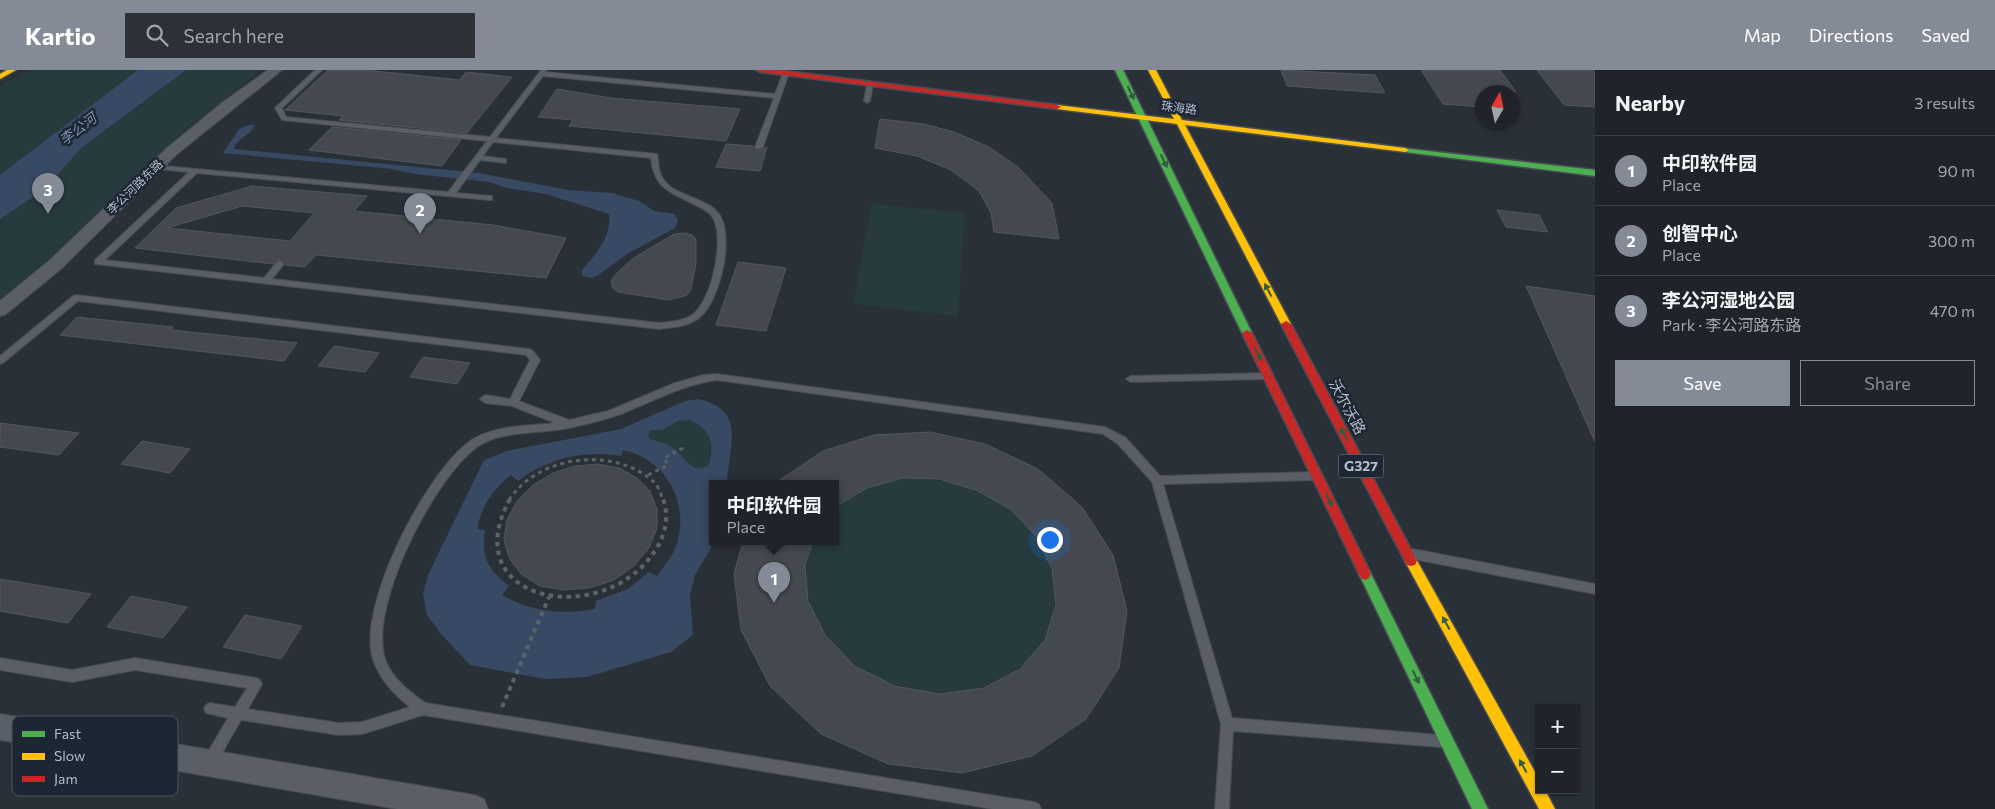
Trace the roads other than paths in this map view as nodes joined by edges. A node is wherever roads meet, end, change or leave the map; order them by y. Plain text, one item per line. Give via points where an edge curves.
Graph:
1 (12, 70) edge
2 (276, 70) edge
3 (319, 70) edge
4 (760, 70) edge
5 (1119, 70) edge
6 (1152, 70) edge
7 (543, 72) edge
8 (786, 73) junction
9 (0, 77) edge
10 (870, 84) junction
11 (778, 96) junction
12 (867, 101) dead end
13 (1142, 117) junction
14 (1179, 121) junction
15 (491, 141) junction
16 (759, 147) dead end
17 (478, 158) junction
18 (503, 161) dead end
19 (156, 167) junction
20 (195, 171) junction
21 (1595, 173) edge
22 (450, 195) junction
23 (489, 198) dead end
24 (280, 264) dead end
25 (266, 281) junction
26 (0, 310) edge
27 (0, 361) edge
28 (1269, 376) junction
29 (1131, 379) dead end
30 (485, 399) dead end
31 (514, 403) junction
32 (568, 424) junction
33 (1317, 476) junction
34 (1156, 480) junction
35 (1407, 553) junction
36 (1595, 589) edge
37 (0, 664) edge
38 (210, 709) dead end
39 (423, 709) junction
40 (238, 713) junction
41 (1227, 724) junction
42 (1448, 742) junction
43 (178, 758) edge
44 (209, 763) junction
45 (474, 809) edge
46 (1034, 809) edge
47 (1222, 809) edge
48 (1480, 809) edge
49 (1547, 809) edge

1 - 9 main road
2 - 19 street, 李公河路东路 via 228,105
3 - 15 lane via 278,108 284,119
4 - 8 main road, 珠海路
5 -> 13 main road, G327
6 - 14 main road, 沃尔沃路 / G327
7 - 11 lane
7 - 15 lane
8 - 10 main road, 珠海路
8 - 11 lane
10 - 12 lane
10 - 13 main road, 珠海路
11 - 16 lane
13 - 14 main road, 珠海路
13 -> 28 main road, G327
14 - 21 main road, 珠海路
35 -> 14 main road, 沃尔沃路 / G327
15 - 17 lane
15 - 25 lane via 654,156 654,170 660,182 671,192 695,200 716,214 722,236 719,264 711,292 699,314 685,322 659,326
17 - 18 lane
17 - 22 lane
19 - 20 lane
19 - 26 street, 李公河路东路 via 56,264
20 - 22 lane
20 - 25 lane via 98,262
22 - 23 lane
24 - 25 lane
27 - 31 lane via 76,298 529,352 535,360
28 - 29 lane
28 - 33 main road, G327
30 - 31 lane
31 - 32 lane
32 - 34 lane via 616,411 689,381 717,377 1105,430 1122,441
32 - 39 lane via 502,434 475,443 460,455 410,532 379,609 377,655 400,693
33 - 34 lane
33 -> 42 main road, G327
34 - 41 lane
35 - 36 lane
49 -> 35 main road, 沃尔沃路 / G327
37 - 40 lane via 72,676 135,664 256,684
38 - 40 lane
39 - 40 lane via 362,728 339,729
39 - 46 lane
40 - 44 lane
41 - 42 lane
41 - 47 lane
42 - 48 main road, G327
43 - 44 street
44 - 45 street

